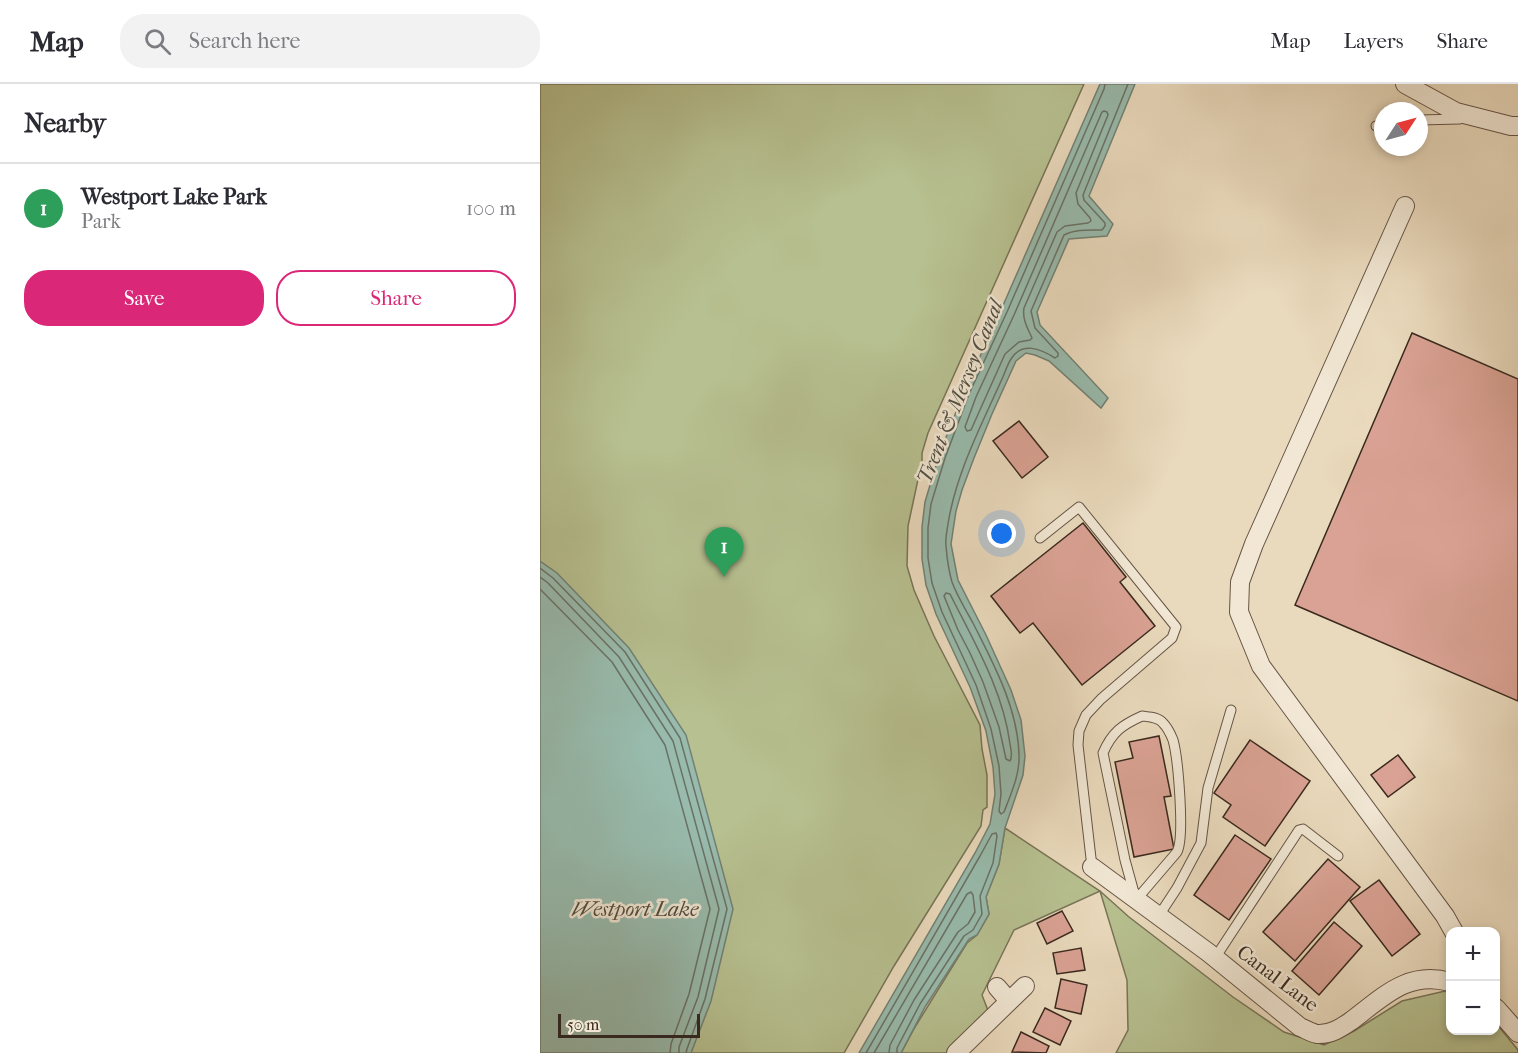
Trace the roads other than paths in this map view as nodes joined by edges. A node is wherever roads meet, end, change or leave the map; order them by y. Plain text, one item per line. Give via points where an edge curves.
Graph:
1 (1404, 84) edge
2 (1478, 119) junction
3 (1428, 120) edge
4 (1518, 126) edge
5 (1405, 206) dead end
6 (1040, 537) dead end
7 (1231, 710) dead end
8 (1338, 856) dead end
9 (1092, 867) joint
10 (1136, 900) junction
11 (1158, 917) junction
12 (1451, 927) edge
13 (1215, 958) junction
14 (1446, 981) edge
15 (1024, 986) dead end
16 (1500, 1013) edge
17 (1518, 1033) edge
18 (956, 1053) edge

1 - 2 street via 1455,112
2 - 3 lane
2 - 4 street
5 - 12 street via 1254,544 1240,582 1239,612 1261,666
6 - 9 lane via 1079,507 1176,627 1172,638 1086,715 1079,731
7 - 11 lane via 1208,788 1202,843
8 - 13 lane via 1303,829 1299,830
9 - 10 street, Canal Lane
10 - 10 lane via 1103,753 1114,733 1142,716 1163,723 1172,738 1181,829 1177,852
10 - 11 street, Canal Lane
11 - 13 street, Canal Lane
13 - 14 street, Canal Lane via 1300,1027 1317,1034 1338,1030 1396,987 1418,979
15 - 18 street via 1003,994
16 - 17 street

